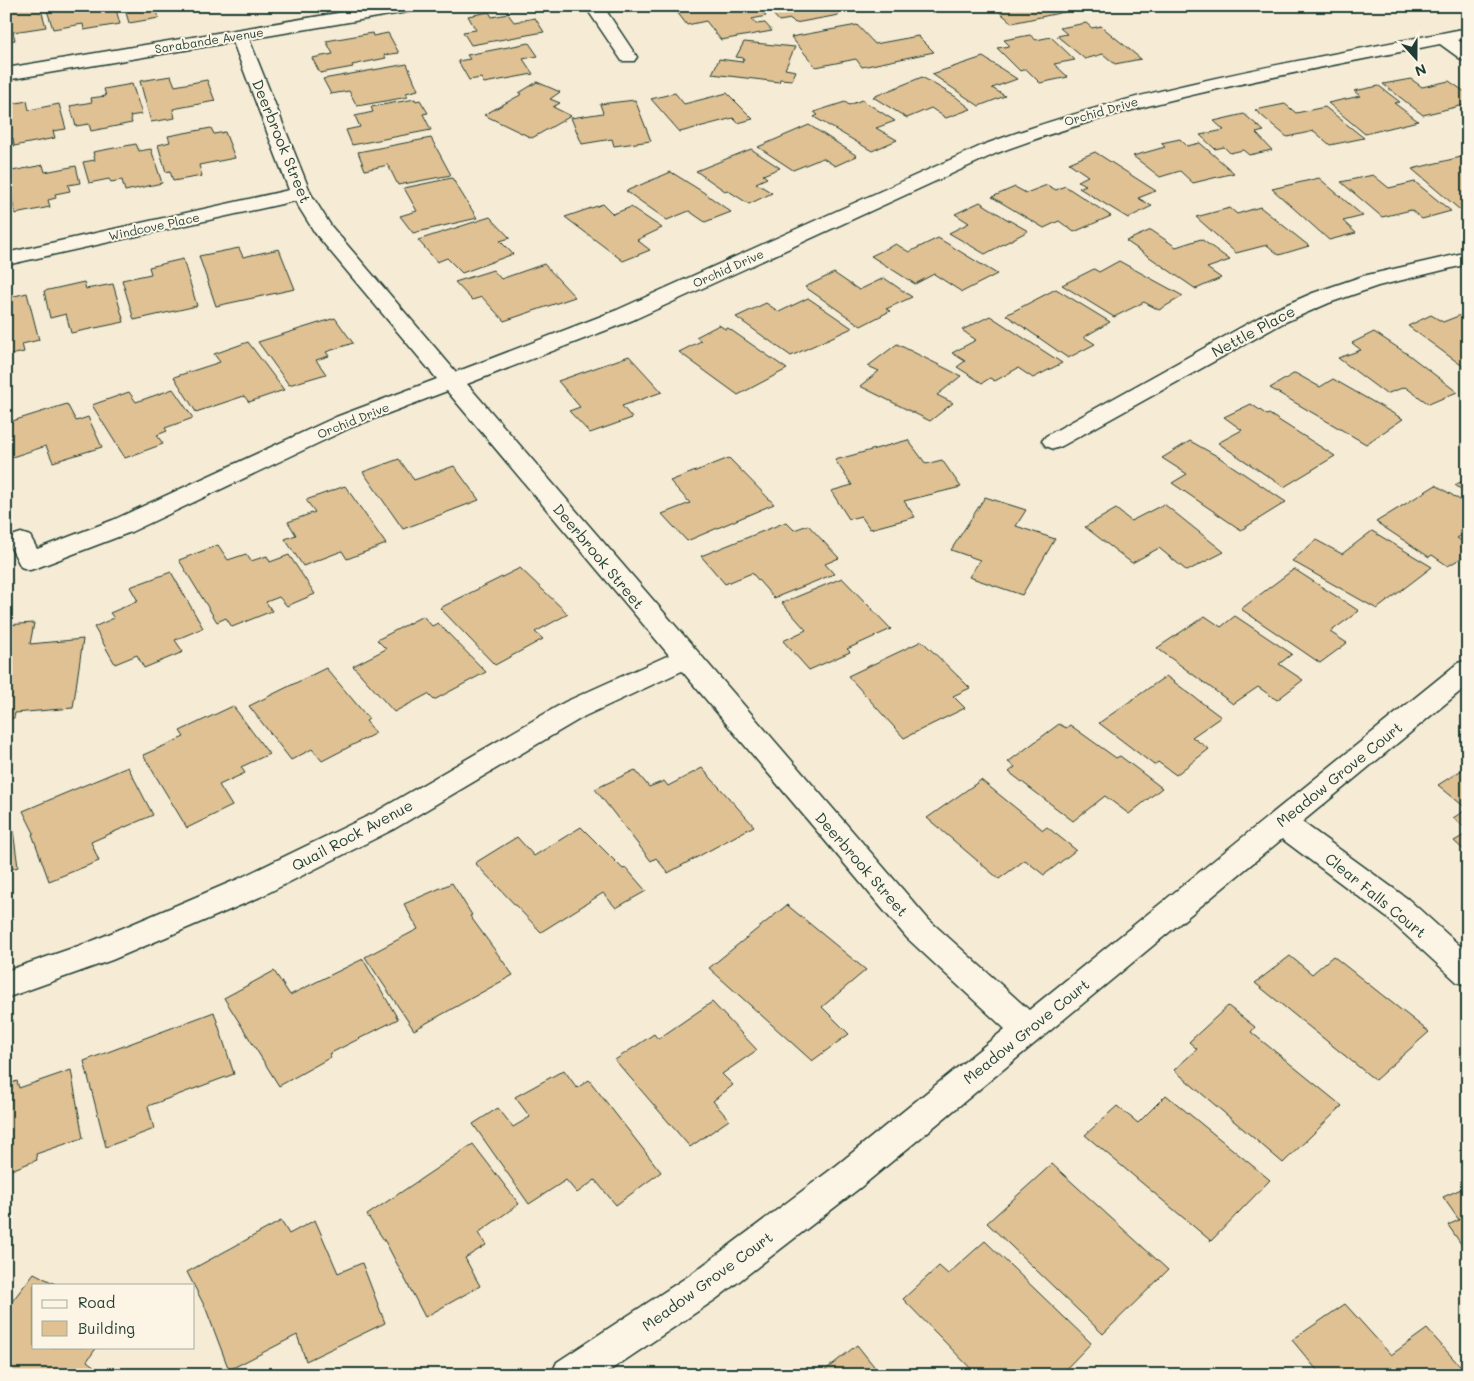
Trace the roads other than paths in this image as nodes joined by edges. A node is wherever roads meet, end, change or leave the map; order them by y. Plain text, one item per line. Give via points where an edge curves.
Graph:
1 (413, 6) edge
2 (594, 6) edge
3 (1468, 33) edge
4 (239, 35) junction
5 (1443, 38) junction
6 (1468, 56) edge
7 (628, 57) dead end
8 (6, 74) edge
9 (301, 194) junction
10 (6, 258) edge
11 (1468, 258) edge
12 (451, 382) junction
13 (1054, 441) dead end
14 (21, 542) dead end
15 (686, 658) junction
16 (1468, 670) edge
17 (1282, 822) junction
18 (1468, 973) edge
19 (6, 986) edge
20 (1028, 1029) junction
21 (570, 1375) edge

1 - 4 street, Sarabande Avenue
2 - 7 street
3 - 5 street, Orchid Drive
4 - 8 street, Sarabande Avenue
4 - 9 street, Deerbrook Street
5 - 6 street
5 - 12 street, Orchid Drive via 1166,94 1051,126 990,149 625,315
9 - 10 street, Windcove Place
9 - 12 street, Deerbrook Street via 322,229
11 - 13 street, Nettle Place via 1371,281 1275,318
12 - 14 street, Orchid Drive via 344,422 139,518 30,561
12 - 15 street, Deerbrook Street
15 - 19 street, Quail Rock Avenue via 575,709 384,821 249,888 101,951
15 - 20 street, Deerbrook Street via 918,929
16 - 17 street, Meadow Grove Court
17 - 18 street, Clear Falls Court via 1397,908
17 - 20 street, Meadow Grove Court
20 - 21 street, Meadow Grove Court via 849,1176 703,1287

